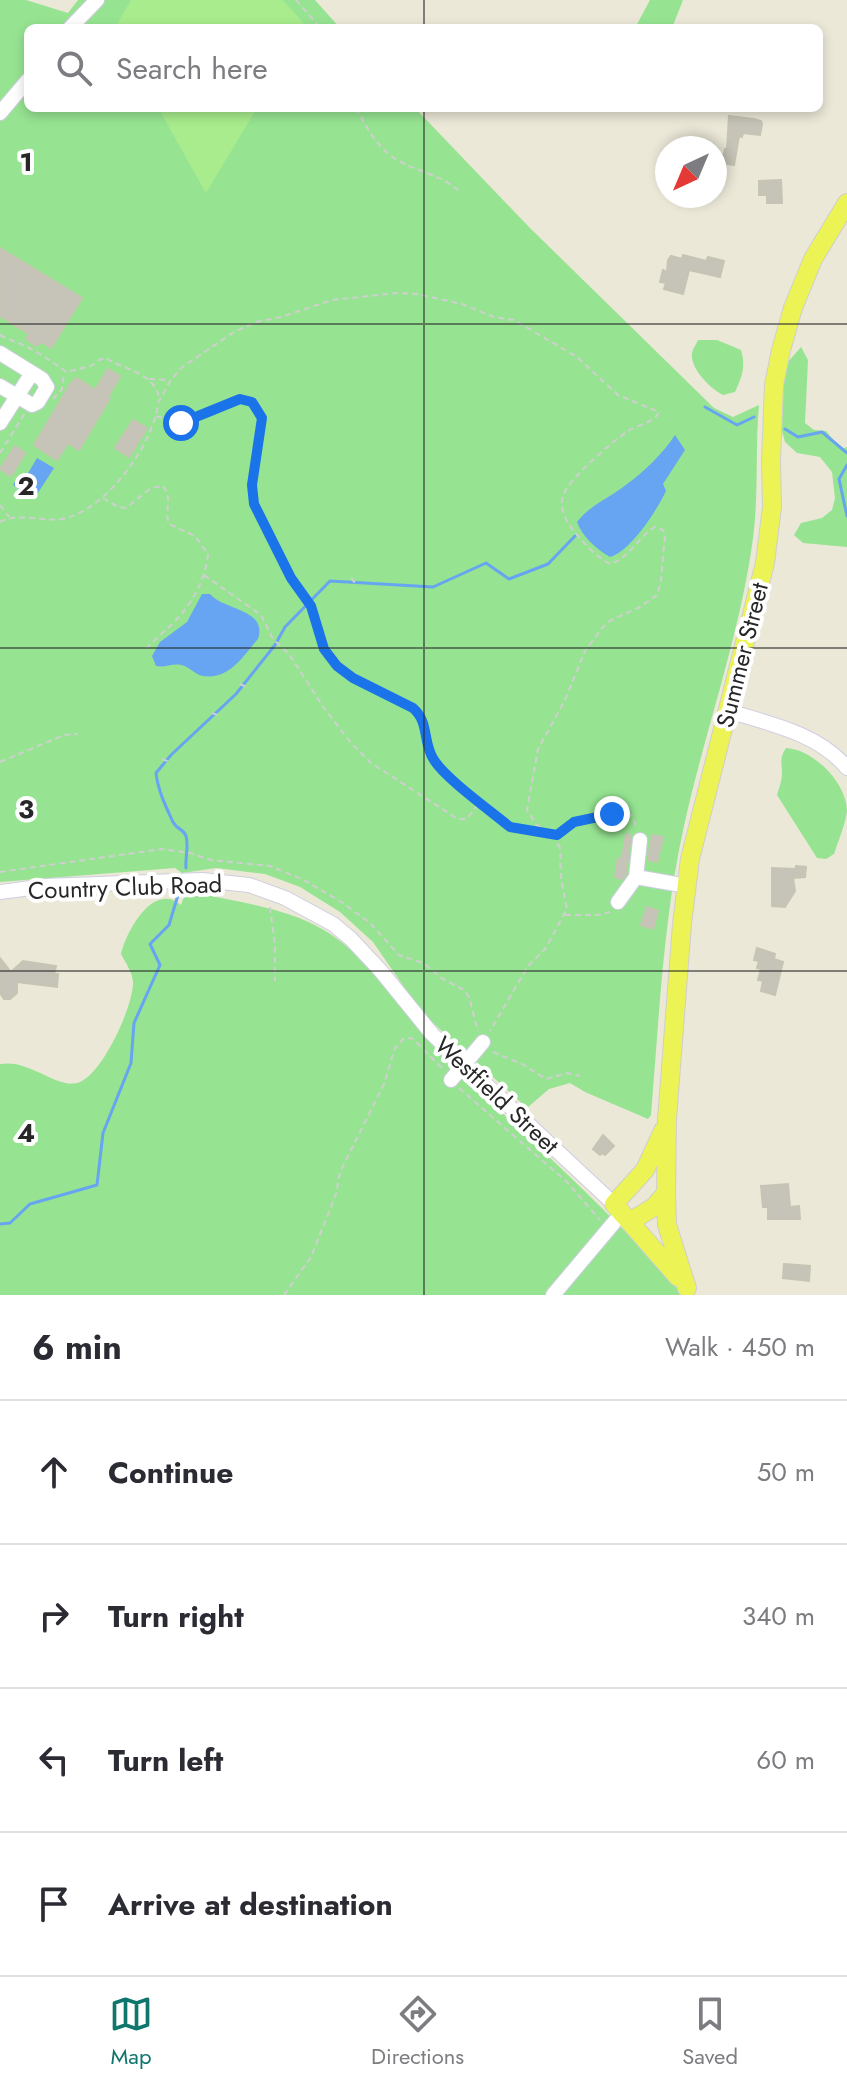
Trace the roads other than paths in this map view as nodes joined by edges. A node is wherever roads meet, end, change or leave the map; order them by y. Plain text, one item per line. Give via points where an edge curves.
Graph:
1 (97, 0) edge
2 (74, 24) edge
3 (24, 85) edge
4 (0, 113) edge
5 (847, 203) edge
6 (0, 353) edge
7 (0, 386) edge
8 (17, 397) junction
9 (0, 423) edge
10 (728, 711) junction
11 (847, 768) edge
12 (640, 840) road end
13 (636, 877) junction
14 (687, 886) junction
15 (0, 892) edge
16 (618, 902) road end
17 (295, 903) joint
18 (483, 1042) road end
19 (464, 1065) junction
20 (451, 1080) road end
21 (667, 1119) junction
22 (666, 1193) junction
23 (622, 1213) junction
24 (689, 1291) edge
25 (553, 1295) edge

1 - 2 street
3 - 4 street
5 - 10 main road, Summer Street via 813,259 781,350 774,385 772,507 765,563
6 - 8 street via 44,382 46,390 34,405
7 - 8 street
8 - 9 street
10 - 11 street via 814,740
10 - 14 main road, Summer Street
12 - 13 street
13 - 14 street
13 - 16 street
14 - 21 main road, Summer Street
15 - 17 street, Country Club Road via 202,880 249,885
17 - 19 street, Westfield Street via 351,939
18 - 19 street
19 - 20 street
19 - 23 street, Westfield Street
21 - 22 main road, Summer Street
21 - 23 main road, Summer Street
22 - 23 main road via 654,1207
22 - 24 main road, Summer Street via 667,1225
23 - 24 main road, Westfield Street
23 - 25 street

